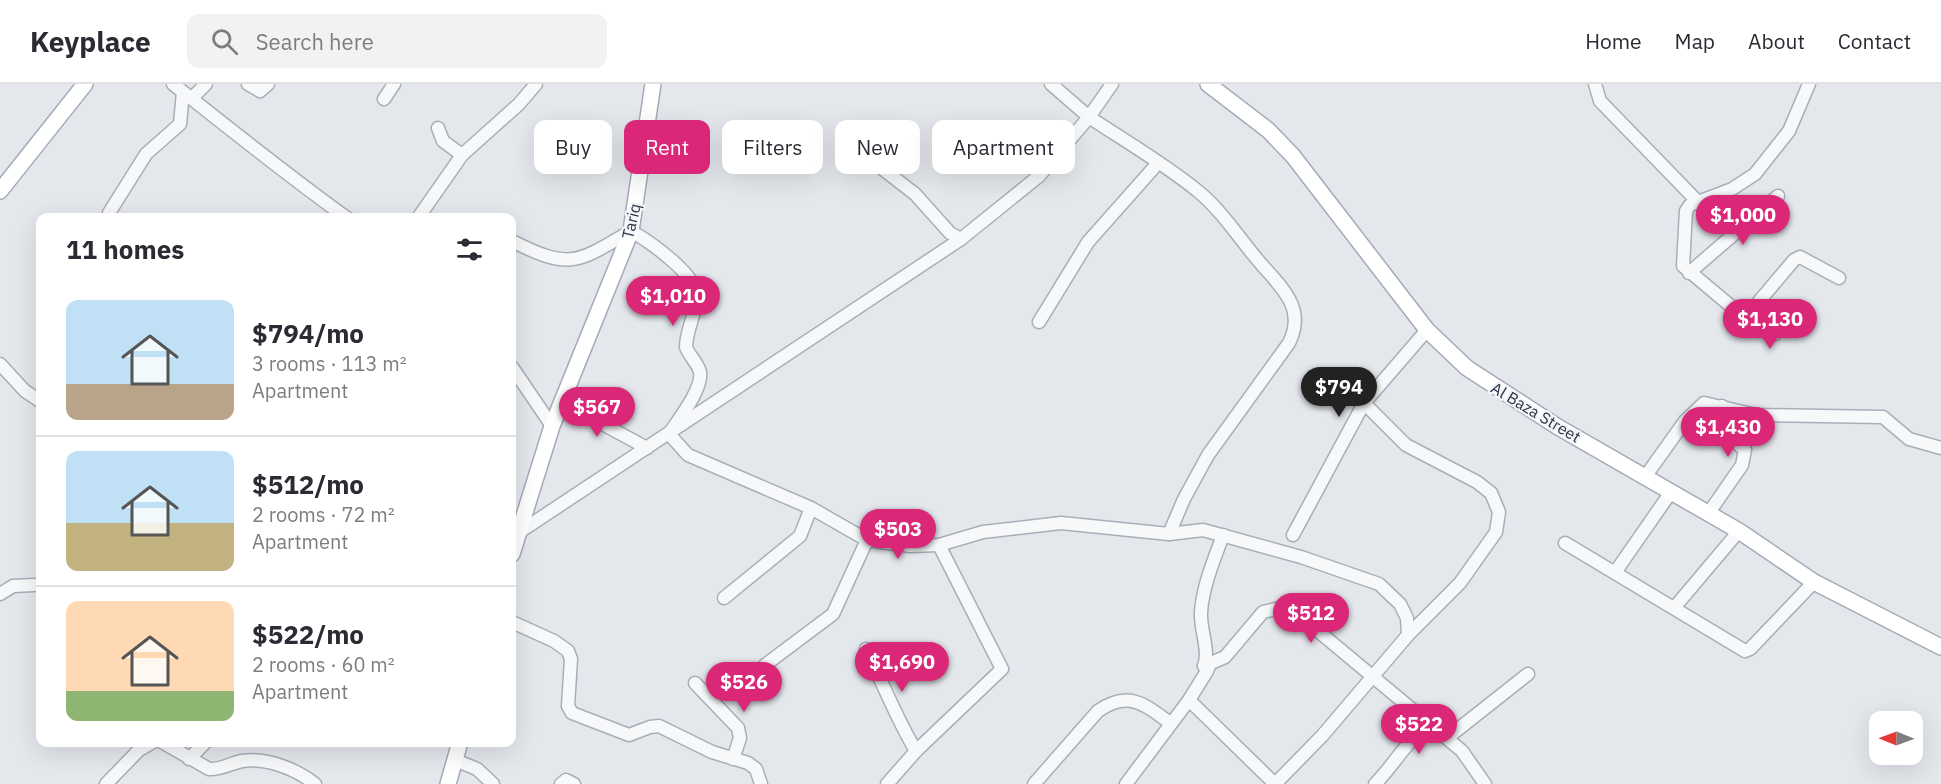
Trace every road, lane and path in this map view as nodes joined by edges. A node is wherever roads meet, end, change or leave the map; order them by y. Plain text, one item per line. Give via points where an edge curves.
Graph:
1 (86, 84) edge
2 (206, 84) edge
3 (248, 84) edge
4 (268, 84) edge
5 (394, 84) edge
6 (536, 84) edge
7 (653, 84) edge
8 (1051, 84) edge
9 (1112, 84) edge
10 (1208, 84) edge
11 (1595, 84) edge
12 (1809, 84) edge
13 (183, 92) edge
14 (384, 99) dead end
15 (1089, 117) junction
16 (438, 128) dead end
17 (462, 155) junction
18 (1158, 163) junction
19 (889, 174) edge
20 (0, 191) edge
21 (1778, 196) dead end
22 (1698, 202) junction
23 (109, 213) dead end
24 (340, 213) edge
25 (421, 213) edge
26 (631, 231) junction
27 (961, 239) junction
28 (516, 243) edge
29 (1689, 273) junction
30 (1839, 278) dead end
31 (1788, 317) dead end
32 (1745, 318) junction
33 (1039, 322) dead end
34 (1427, 330) junction
35 (0, 364) edge
36 (516, 373) edge
37 (36, 398) edge
38 (562, 402) junction
39 (1364, 403) junction
40 (1722, 406) junction
41 (552, 426) junction
42 (669, 434) junction
43 (646, 448) junction
44 (1941, 448) edge
45 (1645, 477) junction
46 (1671, 492) junction
47 (811, 508) junction
48 (1708, 514) junction
49 (1739, 531) junction
50 (518, 533) junction
51 (1169, 534) junction
52 (1223, 535) junction
53 (1293, 535) dead end
54 (516, 540) edge
55 (867, 540) junction
56 (1565, 543) dead end
57 (939, 544) junction
58 (1616, 572) junction
59 (1814, 582) junction
60 (34, 585) dead end
61 (0, 594) edge
62 (724, 598) dead end
63 (1674, 608) junction
64 (516, 624) edge
65 (1408, 635) junction
66 (1941, 647) edge
67 (866, 649) dead end
68 (765, 665) dead end
69 (1204, 666) junction
70 (1528, 674) dead end
71 (1372, 677) junction
72 (695, 683) dead end
73 (1189, 700) junction
74 (1423, 718) junction
75 (1170, 723) junction
76 (1447, 738) junction
77 (145, 747) edge
78 (170, 747) edge
79 (201, 747) edge
80 (459, 747) edge
81 (916, 751) junction
82 (189, 759) junction
83 (733, 759) junction
84 (455, 760) junction
85 (106, 784) edge
86 (315, 784) edge
87 (448, 784) edge
88 (493, 784) edge
89 (561, 784) edge
90 (574, 784) edge
91 (761, 784) edge
92 (887, 784) edge
93 (1034, 784) edge
94 (1126, 784) edge
95 (1275, 784) edge
96 (1375, 784) edge
97 (1485, 784) edge

1 - 20 main road
2 - 13 street
3 - 4 street via 260,91
5 - 14 street
6 - 17 street
7 - 26 main road, Tariq
8 - 15 street
9 - 15 street
10 - 34 main road, Al Baza Street via 1268,130 1293,156
11 - 22 street via 1600,101
12 - 22 street via 1789,131 1755,174 1732,189
13 - 23 street via 180,124 146,154
13 - 24 street
15 - 18 street
15 - 27 street via 1039,176
16 - 17 street via 443,141
17 - 25 street
18 - 33 street via 1088,242
18 - 51 street via 1221,214 1286,291 1296,313 1289,343 1208,455
19 - 27 street
21 - 29 street
22 - 29 street via 1690,205 1684,219 1682,259
26 - 28 street via 589,256 572,261
26 - 38 main road, Tariq
26 - 42 street via 670,260 697,294 686,347 698,366 699,382
27 - 42 street
29 - 32 street
30 - 32 street via 1800,256
31 - 32 street via 1771,335
34 - 39 street
34 - 45 main road, Al Baza Street via 1494,388
35 - 37 street
36 - 41 street
38 - 41 main road, Tariq
38 - 43 street
39 - 53 street
39 - 65 street via 1406,445 1491,493 1498,512 1496,532 1460,583
40 - 44 street via 1756,415 1883,417 1909,439
40 - 45 street via 1704,403 1685,421
40 - 48 street via 1724,423 1734,443 1745,450 1742,465
41 - 50 main road, Tariq
42 - 43 street
42 - 47 street via 688,455
43 - 50 street
45 - 46 main road, Al Baza Street
46 - 48 main road, Al Baza Street
46 - 58 street
47 - 55 street
47 - 62 street via 800,536
48 - 49 main road, Al Baza Street
49 - 59 main road, Al Baza Street
49 - 63 street
50 - 54 main road, Tariq
51 - 52 street via 1203,530
51 - 57 street via 1061,523 983,532
52 - 65 street via 1379,584 1400,604 1407,618
52 - 69 street via 1203,595 1201,632 1208,654
55 - 57 street via 910,546
55 - 68 street via 833,614
56 - 58 street
57 - 81 street via 1002,669
58 - 63 street
59 - 63 street via 1744,651
59 - 66 main road, Al Baza Street
60 - 61 street via 13,586
64 - 83 street via 568,651 568,706 576,716 629,735 659,726
65 - 71 street
67 - 81 street via 892,711
69 - 71 street via 1225,657 1263,612 1288,606
69 - 73 street via 1209,666
70 - 76 street
71 - 74 street
71 - 95 street
72 - 83 street via 738,729 740,738
73 - 75 street
73 - 95 street
74 - 76 street
74 - 96 street via 1426,726
75 - 93 street via 1135,701 1109,703
75 - 94 street
76 - 97 street via 1462,751
77 - 85 street
78 - 82 street
79 - 82 street
80 - 84 main road
81 - 92 street
82 - 86 street via 214,770 244,760 273,764
83 - 91 street via 752,765
84 - 87 main road
84 - 88 street via 477,770
89 - 90 street via 566,780

